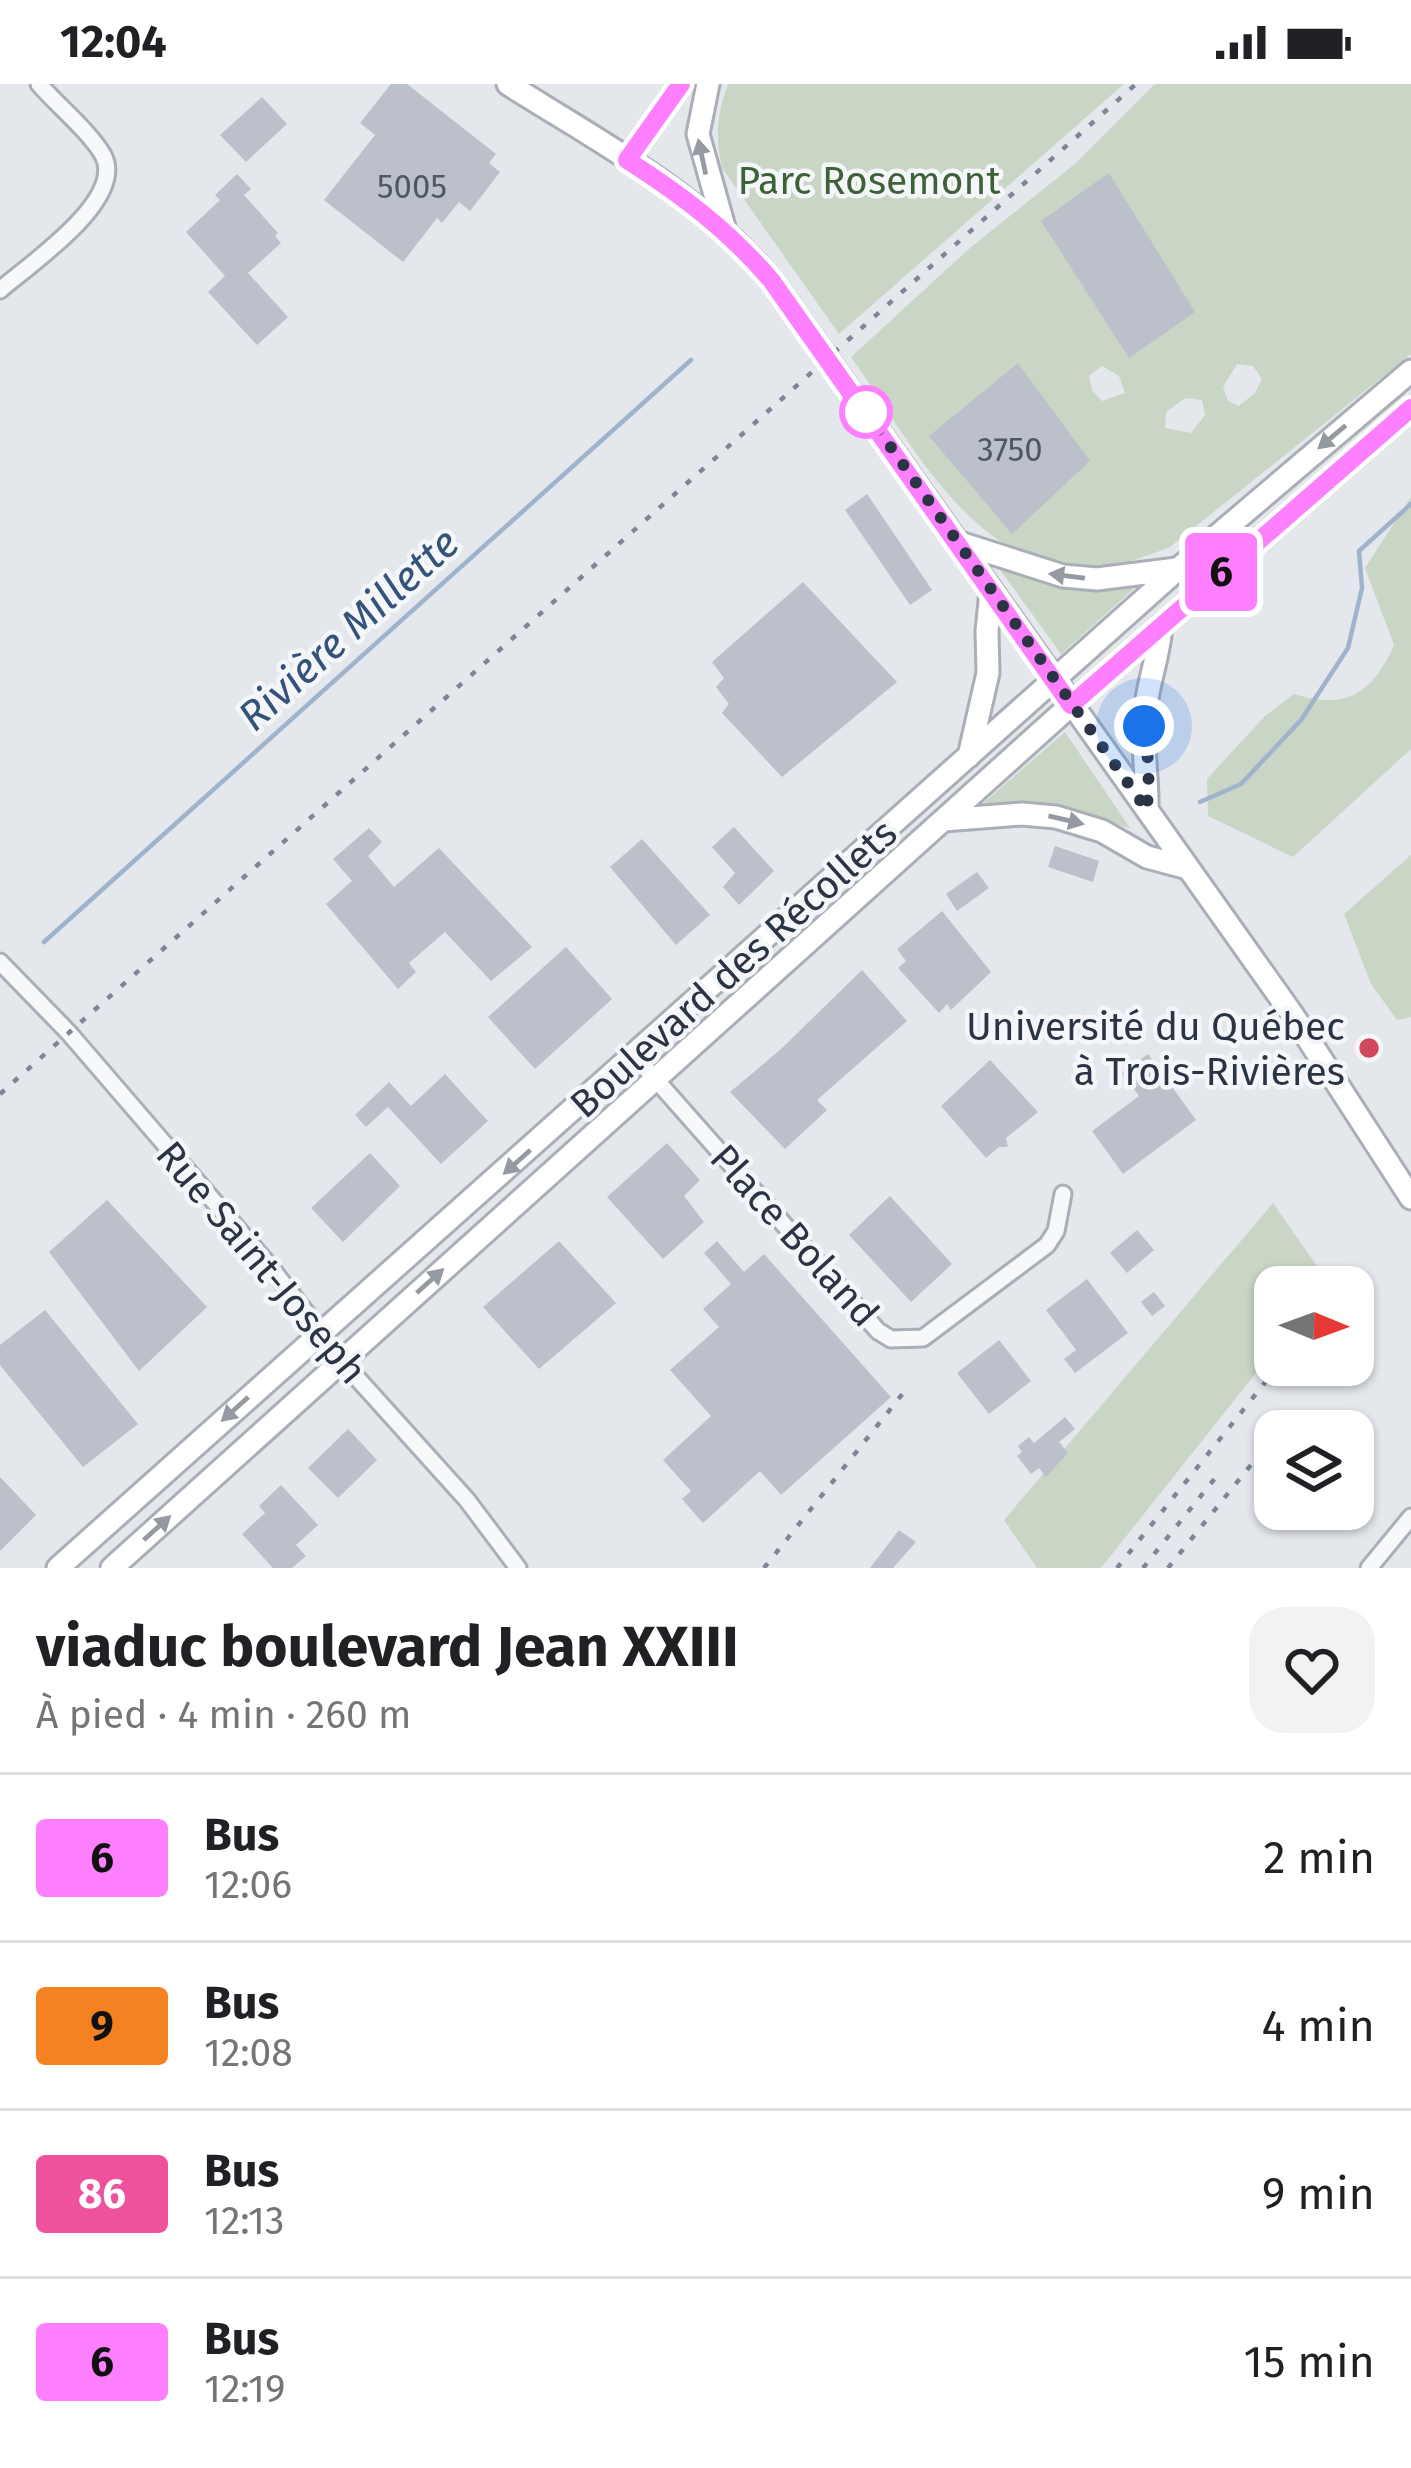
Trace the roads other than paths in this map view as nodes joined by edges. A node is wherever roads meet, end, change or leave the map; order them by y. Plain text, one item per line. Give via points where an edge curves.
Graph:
1 (39, 84) edge
2 (508, 84) edge
3 (681, 84) edge
4 (708, 84) edge
5 (627, 160) junction
6 (724, 228) junction
7 (0, 290) edge
8 (1411, 371) edge
9 (1411, 408) edge
10 (956, 542) junction
11 (1178, 569) junction
12 (991, 591) junction
13 (1161, 626) junction
14 (1054, 681) junction
15 (1071, 705) junction
16 (968, 757) junction
17 (1147, 810) junction
18 (944, 820) junction
19 (1188, 868) junction
20 (0, 962) edge
21 (635, 1056) junction
22 (656, 1078) junction
23 (1063, 1194) dead end
24 (1411, 1198) edge
25 (322, 1332) junction
26 (343, 1360) junction
27 (1411, 1517) edge
28 (58, 1568) edge
29 (112, 1568) edge
30 (518, 1568) edge
31 (1370, 1568) edge

1 - 7 street via 104,157 108,182 95,206
2 - 5 main road
3 - 5 main road
6 -> 4 main road via 698,134
5 - 6 main road
6 - 10 main road via 792,307
8 -> 11 main road, Boulevard des Récollets
9 - 13 main road, Boulevard des Récollets
11 -> 10 main road via 1063,576
10 - 12 main road
11 - 14 main road, Boulevard des Récollets
12 - 14 main road
12 - 16 main road via 988,673
13 - 15 main road, Boulevard des Récollets
13 - 17 main road via 1144,726
14 - 15 main road
14 - 16 main road, Boulevard des Récollets
15 - 17 main road
15 - 18 main road, Boulevard des Récollets
16 - 21 main road, Boulevard des Récollets
17 - 19 main road
18 -> 19 main road via 1056,817
18 - 22 main road, Boulevard des Récollets
19 - 24 main road
20 - 25 street, Rue Saint-Joseph
21 - 22 street, Place Boland
21 -> 25 main road, Boulevard des Récollets
22 - 23 street, Place Boland via 891,1339 923,1338 1047,1245
26 -> 22 main road, Boulevard des Récollets
25 - 26 street, Rue Saint-Joseph
25 -> 28 main road, Boulevard des Récollets
29 -> 26 main road, Boulevard des Récollets
26 - 30 street, Rue Saint-Joseph
27 - 31 street

